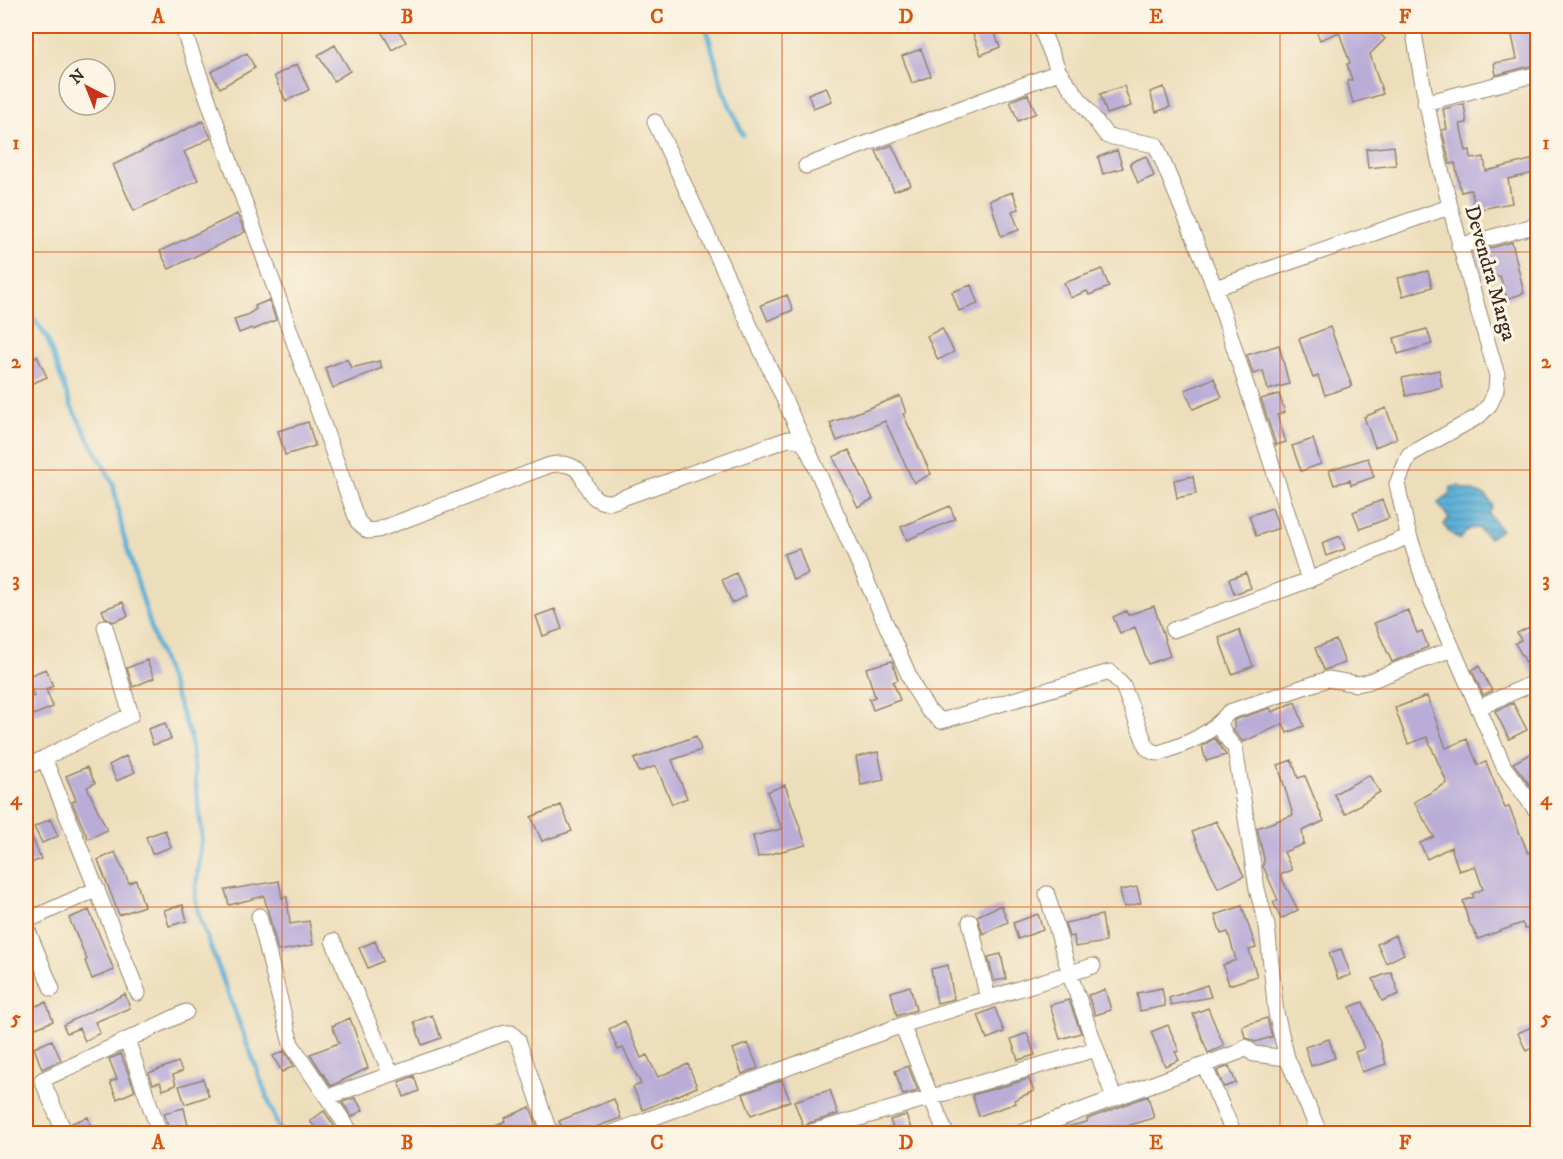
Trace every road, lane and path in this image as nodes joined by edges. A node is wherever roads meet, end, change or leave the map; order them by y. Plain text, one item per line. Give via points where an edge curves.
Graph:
1 (183, 26) edge
2 (1040, 26) edge
3 (1413, 26) edge
4 (1059, 72) junction
5 (1538, 74) edge
6 (1425, 103) junction
7 (655, 122) dead end
8 (806, 166) dead end
9 (1449, 207) junction
10 (1538, 225) edge
11 (1459, 246) junction
12 (1215, 288) junction
13 (804, 442) junction
14 (1409, 536) junction
15 (1309, 580) junction
16 (105, 627) dead end
17 (1173, 630) dead end
18 (1452, 649) junction
19 (1538, 681) edge
20 (1478, 708) junction
21 (1220, 722) junction
22 (44, 758) junction
23 (26, 768) edge
24 (1538, 813) edge
25 (97, 888) junction
26 (1047, 894) dead end
27 (259, 916) dead end
28 (26, 921) edge
29 (970, 922) dead end
30 (26, 926) edge
31 (333, 941) dead end
32 (1093, 966) dead end
33 (1070, 975) junction
34 (52, 989) dead end
35 (138, 993) dead end
36 (988, 999) junction
37 (186, 1012) dead end
38 (902, 1025) junction
39 (127, 1040) junction
40 (1096, 1049) junction
41 (1287, 1058) junction
42 (1204, 1065) junction
43 (391, 1074) junction
44 (328, 1097) junction
45 (932, 1098) junction
46 (1114, 1098) junction
47 (1538, 1130) edge
48 (812, 1132) dead end
49 (64, 1134) edge
50 (159, 1134) edge
51 (352, 1134) edge
52 (550, 1134) edge
53 (609, 1134) edge
54 (946, 1134) edge
55 (1018, 1134) edge
56 (1234, 1134) edge
57 (1320, 1134) edge
58 (1531, 1134) edge

1 - 13 street via 347,493 364,529 378,530 563,462 580,472 597,500 611,502 788,439
2 - 4 street
3 - 6 street, Devendra Marga
4 - 8 street
4 - 12 street via 1107,136 1156,145
5 - 6 street
6 - 9 street, Devendra Marga
7 - 13 street
9 - 11 street, Devendra Marga
9 - 12 street
10 - 11 street
11 - 14 street, Devendra Marga via 1497,375 1496,390 1479,416 1409,455 1396,484
12 - 15 street
13 - 21 street via 915,689 934,717 946,722 1110,672 1123,686 1143,739 1153,752 1188,744
14 - 15 street
14 - 18 street, Devendra Marga
15 - 17 street
16 - 22 street via 131,715
18 - 20 street, Devendra Marga
18 - 21 street via 1367,682 1328,679 1229,712
19 - 20 street
20 - 24 street, Devendra Marga via 1504,767
21 - 41 street via 1235,748 1257,889 1267,927 1276,1013
22 - 23 street
22 - 25 street
25 - 28 street
25 - 35 street
26 - 33 street
27 - 44 street via 291,1044
29 - 36 street
30 - 34 street
31 - 43 street
32 - 33 street
33 - 36 street
33 - 40 street
36 - 38 street
37 - 39 street
38 - 45 street
38 - 53 street
39 - 49 street via 42,1080
39 - 50 street
40 - 45 street
40 - 46 street
41 - 42 street via 1254,1054 1245,1047
41 - 57 street
42 - 46 street
42 - 56 street
43 - 44 street
43 - 52 street via 511,1033 518,1040
44 - 51 street
45 - 48 street
45 - 54 street
46 - 55 street
47 - 58 street

